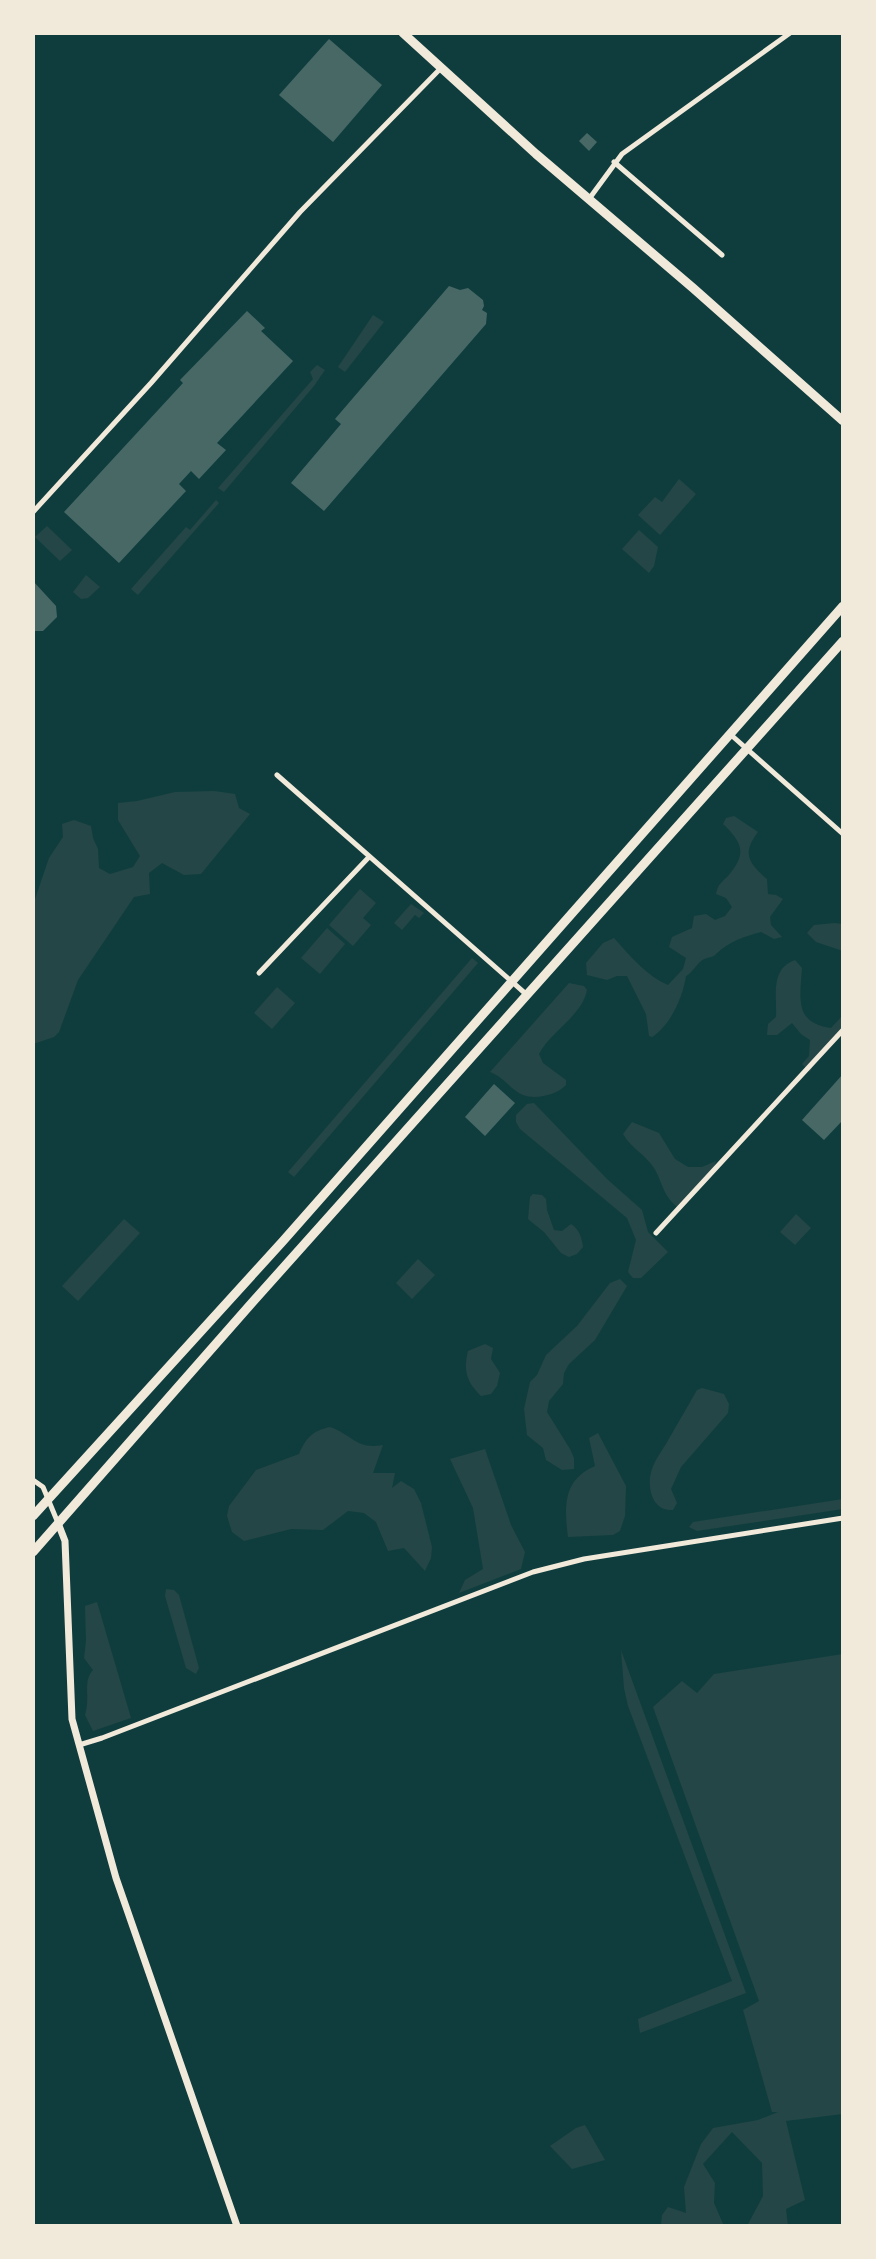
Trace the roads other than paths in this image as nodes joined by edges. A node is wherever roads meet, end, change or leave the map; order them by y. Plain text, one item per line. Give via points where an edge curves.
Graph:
1 (402, 33) edge
2 (790, 33) edge
3 (441, 68) junction
4 (614, 162) junction
5 (589, 198) junction
6 (722, 255) dead end
7 (843, 421) edge
8 (33, 512) edge
9 (843, 606) edge
10 (843, 641) edge
11 (730, 734) junction
12 (748, 749) junction
13 (277, 775) dead end
14 (843, 834) edge
15 (369, 857) junction
16 (259, 973) dead end
17 (512, 982) junction
18 (527, 995) junction
19 (843, 1030) edge
20 (656, 1233) dead end
21 (33, 1480) edge
22 (48, 1499) junction
23 (33, 1516) edge
24 (843, 1518) edge
25 (58, 1523) junction
26 (33, 1552) edge
27 (79, 1745) junction
28 (237, 2226) edge

1 - 3 main road
2 - 4 street
3 - 5 main road
3 - 8 street via 300,212
4 - 5 street
4 - 6 street
5 - 7 main road
9 - 11 main road
10 - 12 main road
11 - 12 street
11 - 17 main road
12 - 14 street
12 - 18 main road
13 - 15 street
15 - 16 street
15 - 17 street
17 - 18 street
17 - 22 main road
18 - 25 main road
19 - 20 street
21 - 22 street
22 - 23 main road
22 - 25 street
24 - 27 street via 583,1559 533,1572
25 - 26 main road
25 - 27 street via 65,1541 72,1719
27 - 28 street via 116,1878

